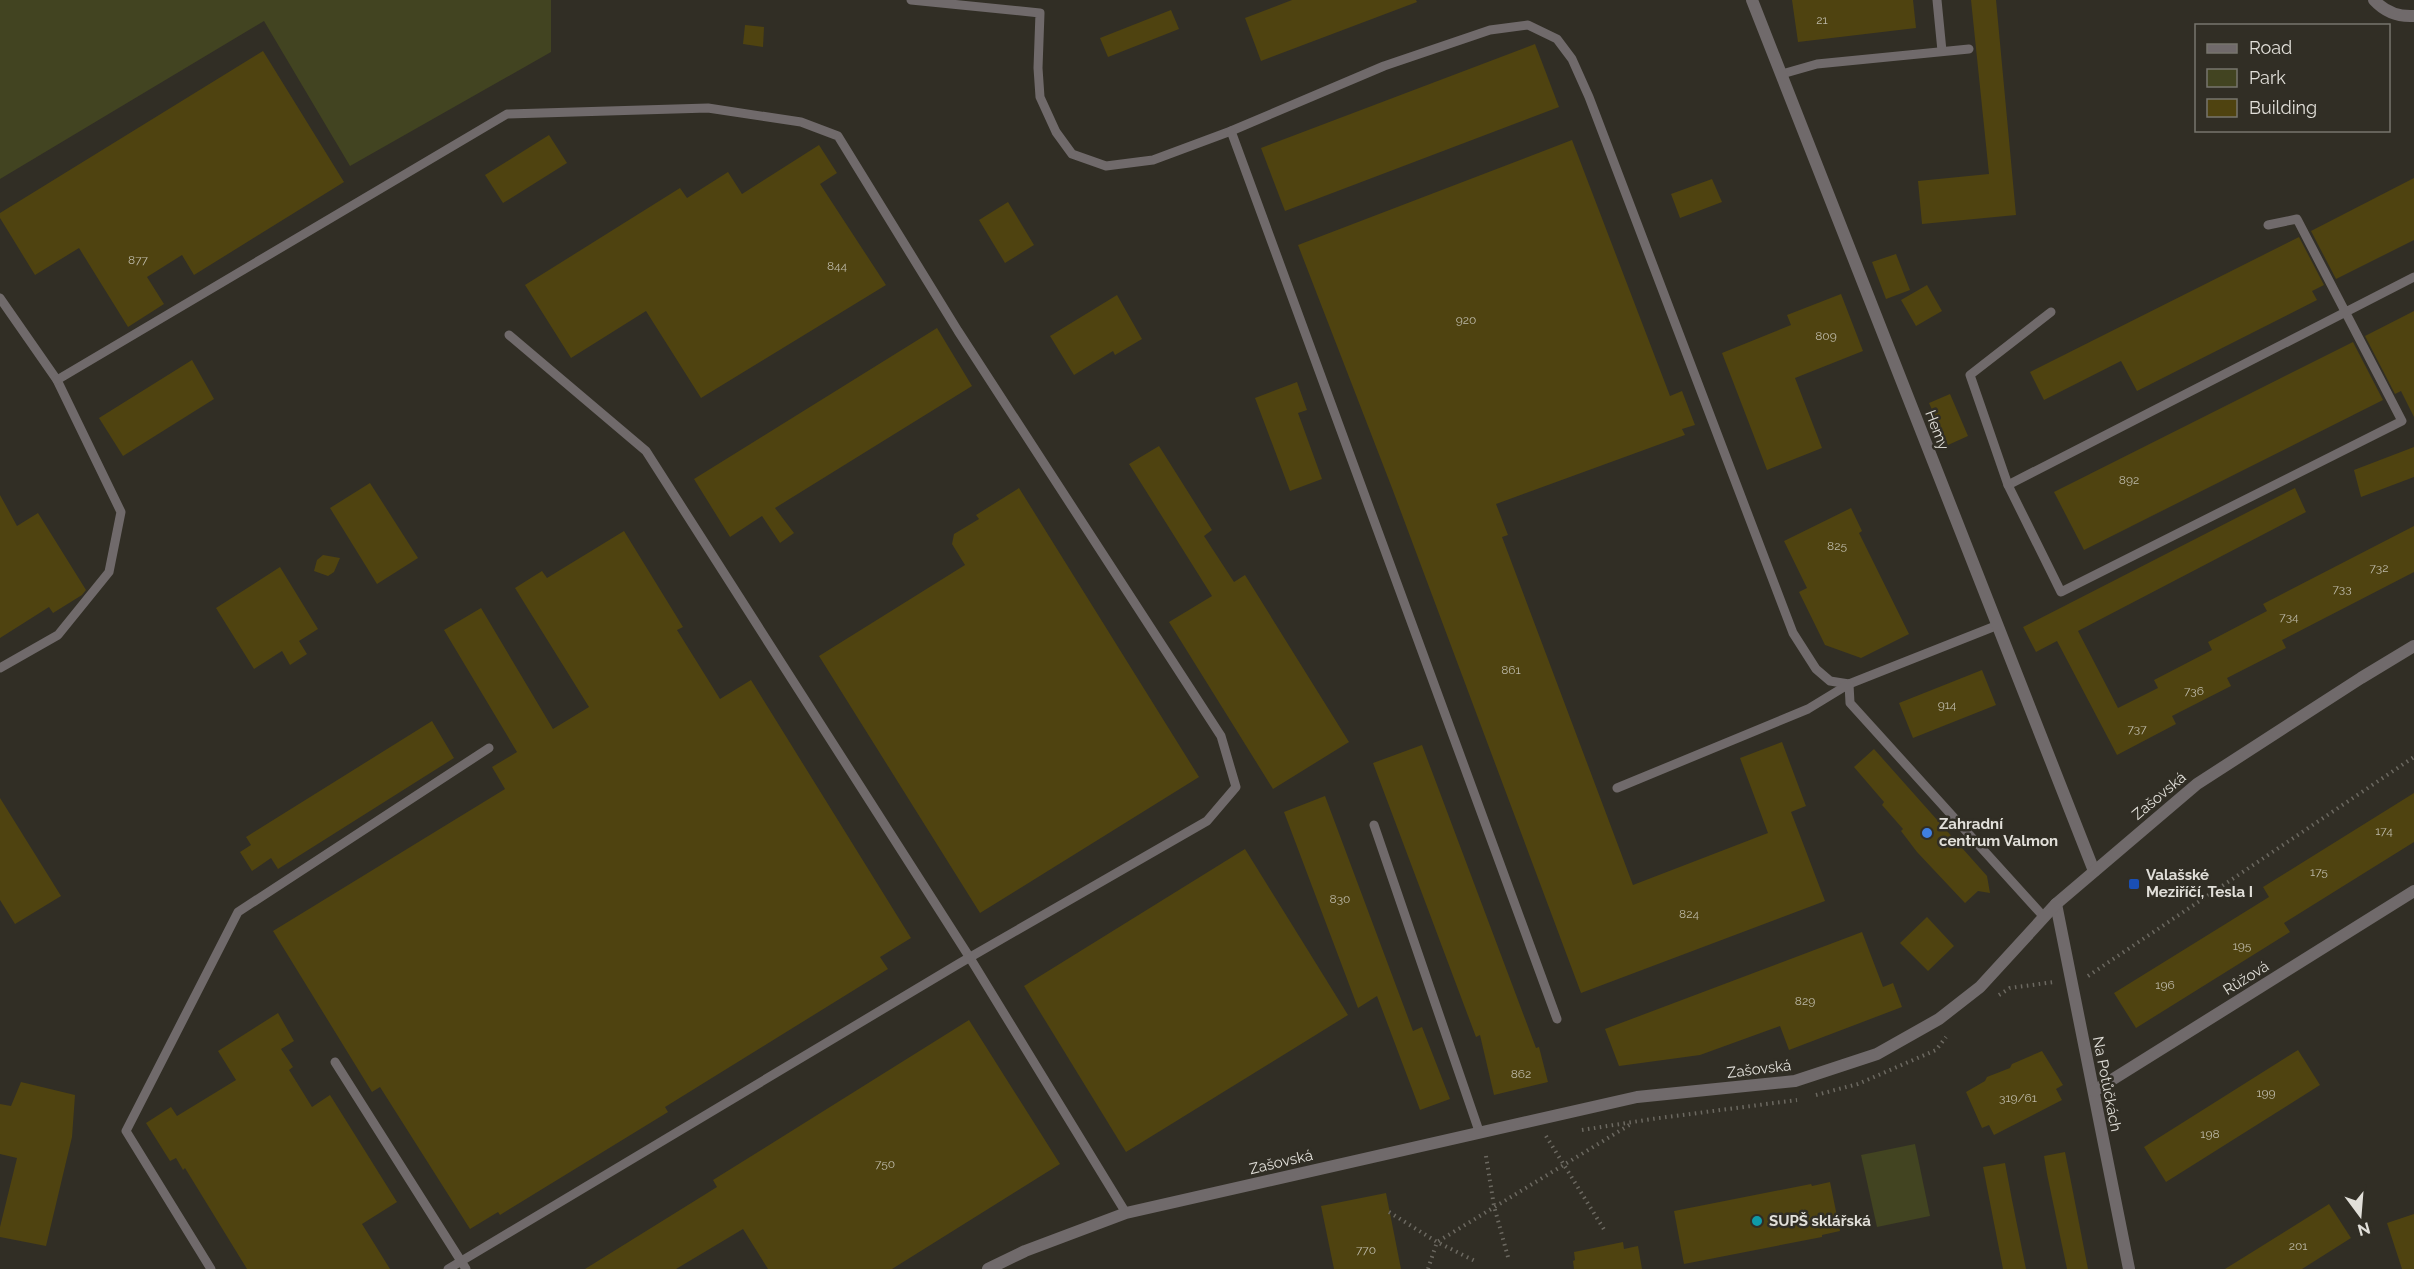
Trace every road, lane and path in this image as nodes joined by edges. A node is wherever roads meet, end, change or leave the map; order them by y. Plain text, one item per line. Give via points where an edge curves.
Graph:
1 (910, 0) edge
2 (1752, 0) edge
3 (1937, 0) edge
4 (2374, 0) edge
5 (2414, 16) edge
6 (1969, 49) dead end
7 (1942, 51) junction
8 (1782, 74) junction
9 (1231, 131) junction
10 (2268, 225) dead end
11 (2414, 278) edge
12 (0, 298) edge
13 (2051, 312) dead end
14 (2344, 313) junction
15 (509, 335) dead end
16 (57, 380) junction
17 (2008, 485) junction
18 (1998, 626) junction
19 (2414, 646) edge
20 (0, 668) edge
21 (1849, 684) junction
22 (489, 748) dead end
23 (2414, 758) edge
24 (1617, 788) dead end
25 (1374, 825) dead end
26 (2094, 871) junction
27 (2414, 891) edge
28 (2056, 904) junction
29 (2044, 917) junction
30 (970, 958) junction
31 (2072, 980) junction
32 (1557, 1018) dead end
33 (335, 1062) dead end
34 (2094, 1091) junction
35 (1634, 1122) dead end
36 (1479, 1131) junction
37 (1546, 1136) dead end
38 (1486, 1156) dead end
39 (1564, 1163) junction
40 (1494, 1206) junction
41 (1389, 1212) dead end
42 (1126, 1213) junction
43 (1605, 1230) dead end
44 (1437, 1242) junction
45 (1508, 1257) dead end
46 (1477, 1262) dead end
47 (464, 1265) edge
48 (211, 1269) edge
49 (448, 1269) edge
50 (988, 1269) edge
51 (1428, 1269) edge
52 (2129, 1269) edge

1 - 9 lane via 1040,13 1040,97 1056,132 1072,154 1106,166 1153,160
2 - 8 street, Hemy
3 - 7 lane
4 - 5 street via 2398,16
6 - 7 lane
7 - 8 lane via 1817,64
8 - 18 street, Hemy
9 - 21 lane via 1384,66 1490,30 1528,25 1557,39 1572,59 1589,97 1793,633 1816,669 1830,681
9 - 32 lane
10 - 14 lane via 2297,219
11 - 14 lane
12 - 16 lane
13 - 17 lane via 1970,375
14 - 17 lane
14 - 17 lane via 2402,421 2061,592
15 - 30 lane via 646,451
16 - 20 lane via 121,512 109,572 58,635
16 - 30 lane via 507,114 708,108 801,122 838,136 958,331 1221,736 1236,787 1207,821
18 - 21 lane
18 - 26 street, Hemy
19 - 26 street, Zašovská via 2197,784
21 - 24 lane via 1808,709
21 - 29 lane via 1850,703
22 - 48 lane via 238,912 126,1131
23 - 31 path via 2086,977
25 - 36 lane
26 - 28 street, Zašovská
27 - 34 street, Růžová
28 - 29 street, Zašovská
28 - 31 street, Na Potůčkách
29 - 36 street, Zašovská via 1980,987 1939,1019 1877,1054 1795,1081 1637,1097
30 - 42 lane
30 - 47 lane
31 - 34 street, Na Potůčkách
33 - 47 lane
34 - 52 street, Na Potůčkách
35 - 39 path
36 - 42 street, Zašovská
37 - 39 path
38 - 40 path
39 - 40 path
39 - 43 path
40 - 44 path
40 - 45 path
41 - 44 path
42 - 50 street, Zašovská
44 - 46 path
44 - 51 path
47 - 49 lane

